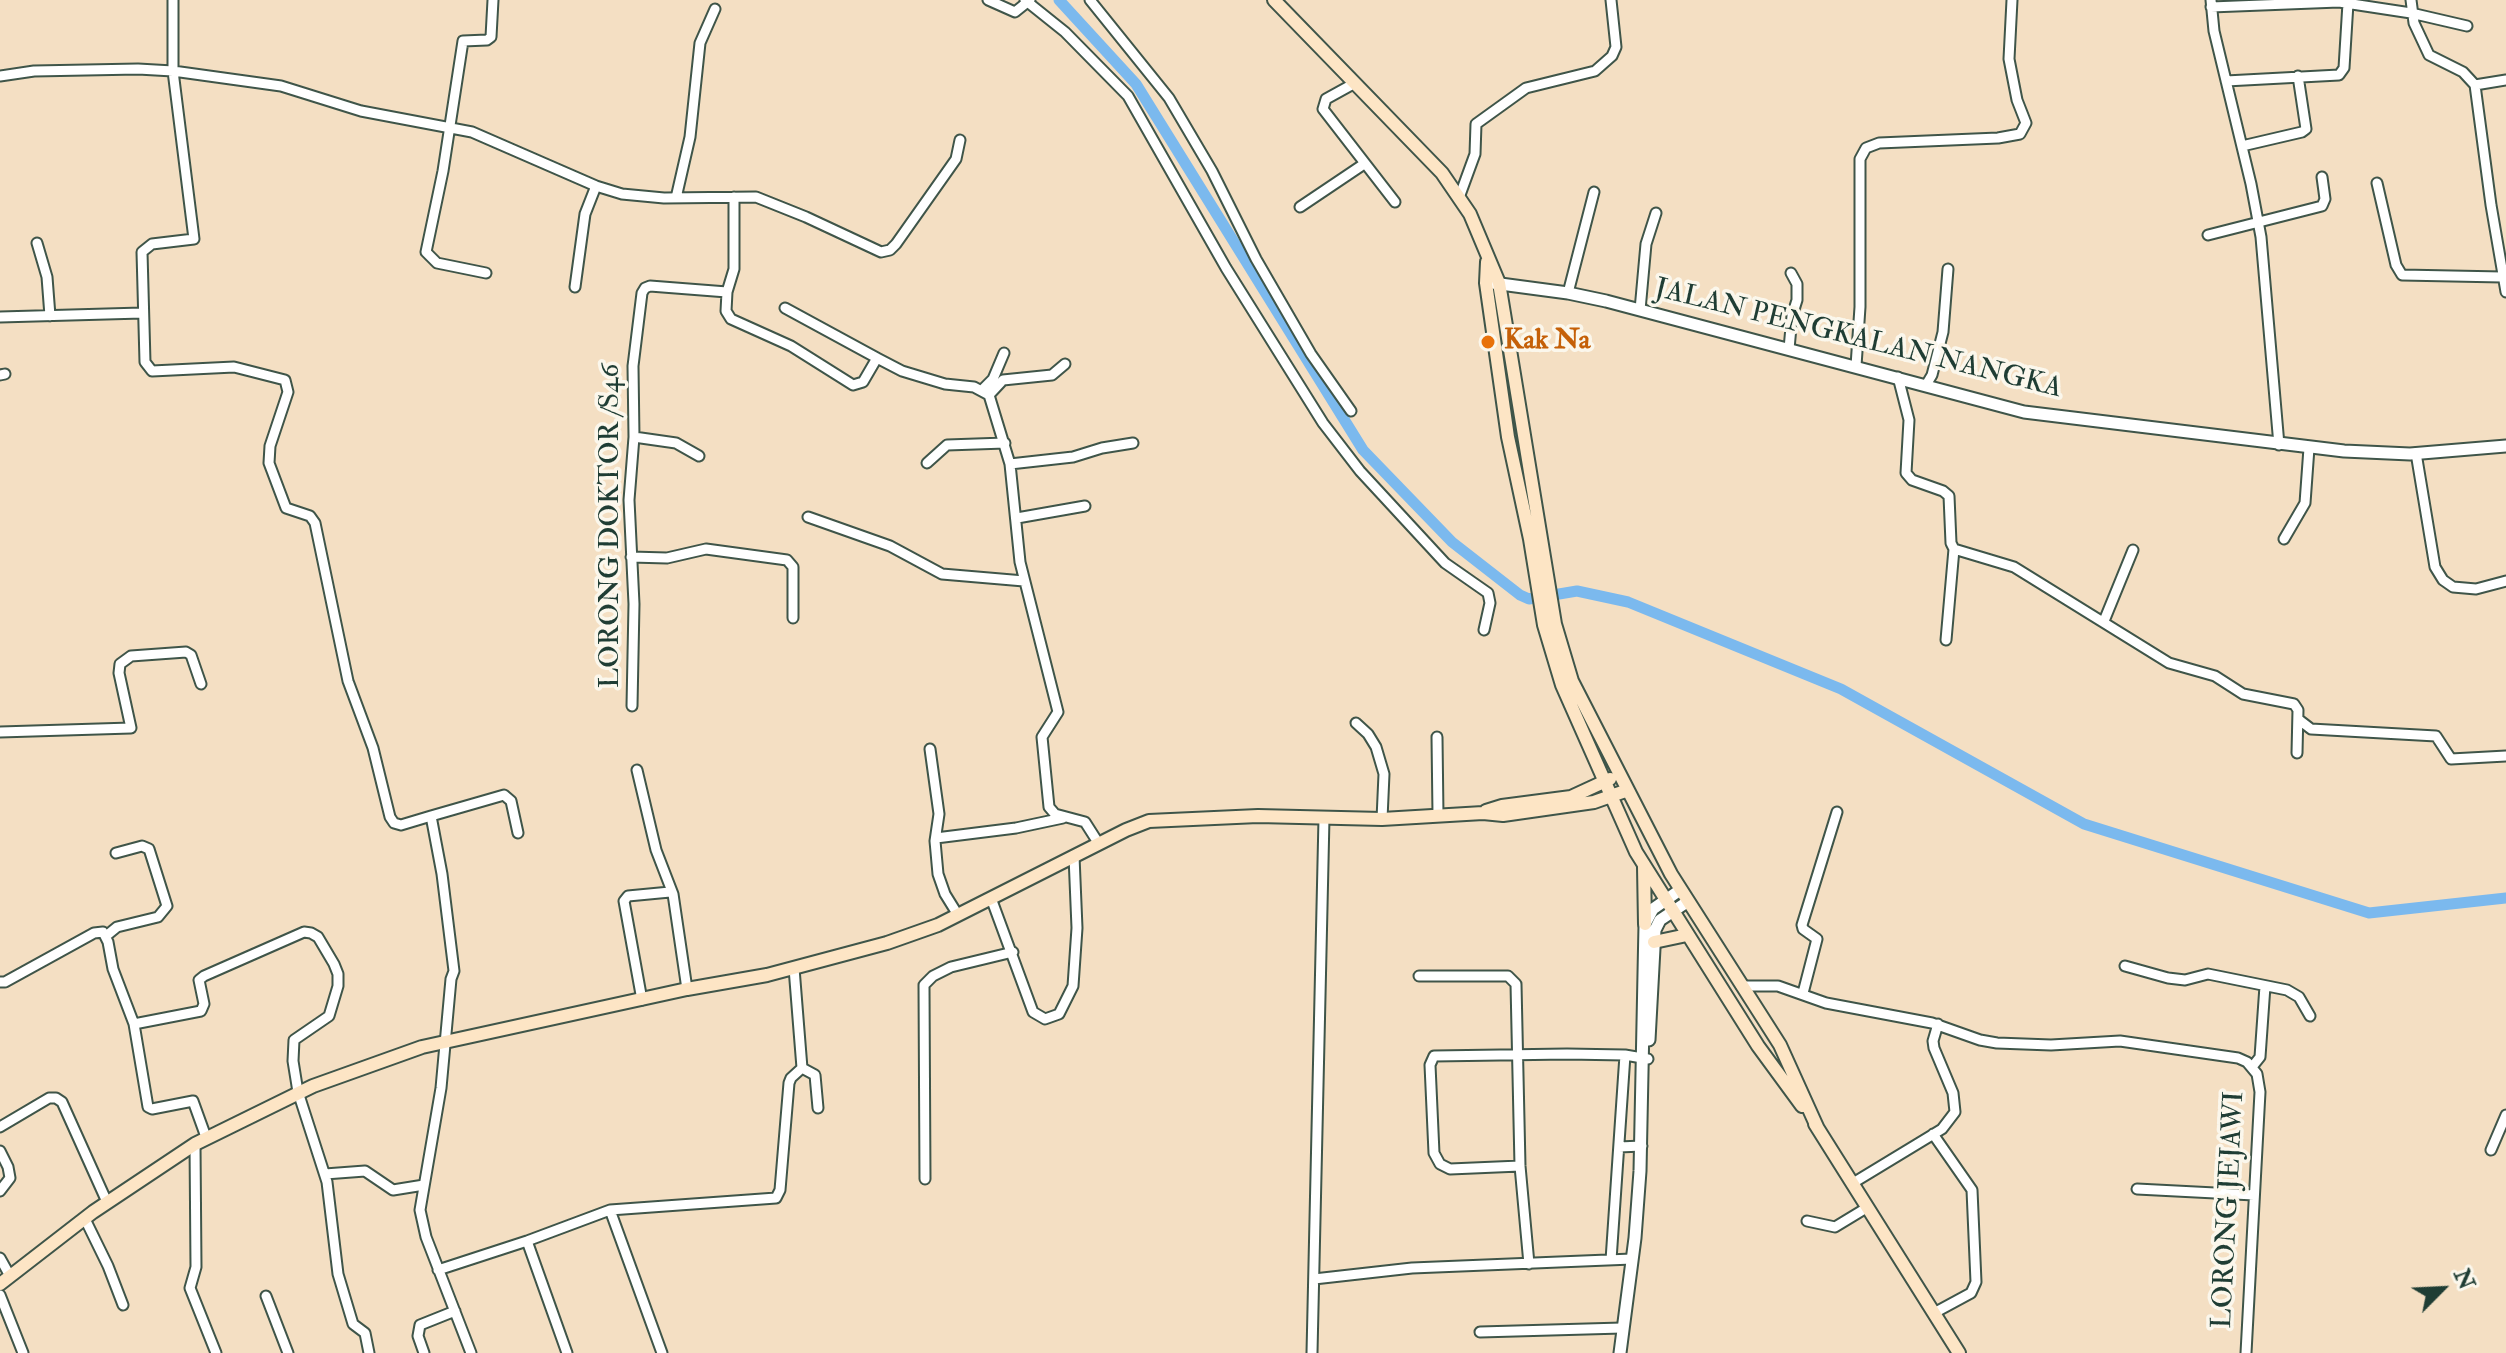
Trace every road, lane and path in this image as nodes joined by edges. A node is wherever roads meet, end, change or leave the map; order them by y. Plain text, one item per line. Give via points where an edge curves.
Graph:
1 (173, 0) edge
2 (493, 0) edge
3 (988, 0) edge
4 (1090, 0) edge
5 (1274, 0) edge
6 (1611, 0) edge
7 (2012, 0) edge
8 (2411, 0) edge
9 (1027, 1) edge
10 (2292, 2) edge
11 (2211, 3) edge
12 (2348, 3) junction
13 (715, 9) dead end
14 (2411, 13) junction
15 (2467, 26) dead end
16 (173, 71) junction
17 (0, 76) edge
18 (2298, 76) junction
19 (2506, 80) edge
20 (2226, 81) junction
21 (1355, 83) junction
22 (2475, 85) junction
23 (450, 128) junction
24 (960, 140) dead end
25 (2242, 146) junction
26 (1364, 164) junction
27 (2322, 177) dead end
28 (2377, 183) dead end
29 (596, 186) junction
30 (1594, 192) dead end
31 (1460, 195) junction
32 (734, 197) junction
33 (676, 198) junction
34 (1395, 202) dead end
35 (1300, 207) dead end
36 (1656, 213) dead end
37 (2258, 224) junction
38 (2208, 235) dead end
39 (37, 243) dead end
40 (1948, 269) dead end
41 (486, 273) dead end
42 (1791, 273) dead end
43 (2502, 277) junction
44 (1493, 283) junction
45 (575, 287) dead end
46 (727, 292) junction
47 (2506, 292) edge
48 (1568, 293) junction
49 (785, 308) dead end
50 (1640, 310) junction
51 (142, 313) junction
52 (50, 316) junction
53 (0, 317) edge
54 (1789, 349) junction
55 (1004, 353) dead end
56 (877, 358) junction
57 (1065, 364) dead end
58 (1856, 366) junction
59 (1898, 377) junction
60 (1926, 385) junction
61 (986, 392) junction
62 (1351, 411) dead end
63 (634, 437) junction
64 (1005, 443) junction
65 (1133, 443) dead end
66 (2279, 445) junction
67 (2506, 446) edge
68 (2309, 448) junction
69 (2416, 453) junction
70 (699, 456) dead end
71 (927, 463) dead end
72 (1010, 464) junction
73 (1085, 506) dead end
74 (808, 517) dead end
75 (1017, 518) junction
76 (2284, 539) dead end
77 (1954, 549) junction
78 (2133, 550) dead end
79 (631, 557) junction
80 (1024, 581) junction
81 (2506, 581) edge
82 (793, 618) dead end
83 (1547, 620) junction
84 (2104, 621) junction
85 (1484, 630) dead end
86 (1946, 640) dead end
87 (201, 684) dead end
88 (632, 706) dead end
89 (2298, 719) junction
90 (1356, 723) dead end
91 (0, 732) edge
92 (1437, 737) dead end
93 (930, 749) dead end
94 (2297, 753) dead end
95 (2506, 756) edge
96 (637, 770) dead end
97 (1619, 774) junction
98 (1605, 782) junction
99 (1628, 790) junction
100 (1611, 796) junction
101 (1837, 812) dead end
102 (1483, 813) junction
103 (1438, 815) junction
104 (431, 816) junction
105 (1067, 817) junction
106 (1324, 818) junction
107 (1382, 819) junction
108 (518, 833) dead end
109 (936, 838) junction
110 (1099, 844) junction
111 (116, 853) dead end
112 (1074, 856) junction
113 (1644, 866) junction
114 (1680, 890) junction
115 (673, 894) junction
116 (991, 898) junction
117 (1664, 899) junction
118 (1687, 902) junction
119 (1672, 911) junction
120 (958, 915) junction
121 (1645, 924) junction
122 (1687, 935) junction
123 (106, 936) junction
124 (1654, 942) junction
125 (1013, 952) junction
126 (2125, 966) dead end
127 (794, 968) junction
128 (1419, 976) dead end
129 (0, 982) edge
130 (1741, 986) junction
131 (2265, 986) junction
132 (687, 989) junction
133 (1803, 993) junction
134 (642, 1000) junction
135 (2310, 1016) dead end
136 (134, 1024) junction
137 (1938, 1024) junction
138 (445, 1042) junction
139 (1625, 1055) junction
140 (1518, 1056) junction
141 (1644, 1058) junction
142 (2252, 1067) junction
143 (802, 1068) junction
144 (298, 1092) junction
145 (818, 1108) dead end
146 (1621, 1109) junction
147 (1643, 1112) junction
148 (2506, 1115) edge
149 (0, 1127) edge
150 (1818, 1129) junction
151 (1933, 1134) junction
152 (201, 1140) junction
153 (1642, 1146) junction
154 (1619, 1147) junction
155 (2491, 1150) dead end
156 (0, 1151) edge
157 (1520, 1166) junction
158 (325, 1174) junction
159 (925, 1179) dead end
160 (1853, 1183) junction
161 (424, 1185) junction
162 (2137, 1189) dead end
163 (0, 1191) edge
164 (2254, 1195) junction
165 (107, 1202) junction
166 (1868, 1207) junction
167 (610, 1210) junction
168 (85, 1219) junction
169 (1807, 1221) dead end
170 (527, 1241) junction
171 (0, 1258) edge
172 (1632, 1259) junction
173 (1611, 1260) junction
174 (1529, 1264) junction
175 (438, 1270) junction
176 (1314, 1279) junction
177 (5, 1280) edge
178 (0, 1295) edge
179 (266, 1296) dead end
180 (123, 1305) dead end
181 (455, 1311) junction
182 (1934, 1313) junction
183 (1622, 1328) junction
184 (1480, 1332) dead end
185 (23, 1353) edge
186 (216, 1353) edge
187 (288, 1353) edge
188 (369, 1353) edge
189 (424, 1353) edge
190 (471, 1353) edge
191 (567, 1353) edge
192 (662, 1353) edge
193 (1312, 1353) edge
194 (1620, 1353) edge
195 (1959, 1353) edge
196 (2246, 1353) edge

1 - 16 street
2 - 23 street via 491,37 463,41
3 - 9 street via 1015,12
4 - 62 street via 1175,107 1264,273
5 - 21 main road
6 - 31 street via 1616,47 1612,56 1595,71 1526,88 1476,124 1475,154
7 - 58 street via 2009,59 2026,123 2020,134 1879,143 1866,148 1860,159
8 - 14 street
9 - 85 street via 1128,96 1323,423 1445,563 1488,593
10 - 11 street
10 - 12 street
11 - 20 street
12 - 14 street
12 - 18 street via 2342,72
13 - 33 street via 700,43 690,137
14 - 15 street
14 - 22 street via 2429,55 2463,72
16 - 17 street
16 - 23 street via 281,86 361,111
16 - 51 street via 194,239 152,244 142,252
18 - 20 street
18 - 25 street via 2306,129
19 - 22 street
20 - 25 street
21 - 26 street via 1323,105
21 - 31 main road
22 - 43 street
23 - 29 street via 472,132
23 - 41 street via 426,252 437,263
24 - 32 street via 956,159 890,250 881,252 772,202
25 - 37 street
26 - 34 street
26 - 35 street
27 - 37 street via 2322,206
28 - 43 street via 2402,275
29 - 33 street via 622,194
29 - 45 street via 585,214
30 - 48 street
31 - 44 main road
32 - 33 street
32 - 46 street via 734,269
36 - 50 street via 1646,244
37 - 38 street
37 - 66 street
39 - 52 street
40 - 60 street via 1943,332
42 - 54 street via 1797,300
43 - 47 street
44 - 48 street, JALAN PENGKALAN NANGKA
44 - 83 main road via 1547,574
44 - 83 main road via 1508,437
46 - 56 street via 731,319 791,346 853,385 863,382
46 - 63 street, LORONG DOKTOR /S46 via 650,286 643,290 633,366
48 - 50 street, JALAN PENGKALAN NANGKA
49 - 56 street
50 - 54 street, JALAN PENGKALAN NANGKA
51 - 52 street
51 - 104 street via 144,361 152,371 234,367 281,378 288,385 269,463 286,508 315,523 348,681 373,748 390,817 401,825
52 - 53 street
54 - 58 street, JALAN PENGKALAN NANGKA
55 - 61 street
56 - 61 street via 902,371
57 - 61 street via 1052,375 1003,380
58 - 59 street, JALAN PENGKALAN NANGKA
59 - 60 street, JALAN PENGKALAN NANGKA
59 - 77 street via 1909,420 1906,473 1949,496
60 - 66 street, JALAN PENGKALAN NANGKA via 2024,412
61 - 64 street
63 - 70 street via 676,443
63 - 79 street, LORONG DOKTOR /S46
64 - 71 street via 947,445
64 - 72 street
65 - 72 street
66 - 68 street, JALAN PENGKALAN NANGKA
67 - 69 street, JALAN PENGKALAN NANGKA
68 - 69 street, JALAN PENGKALAN NANGKA
68 - 76 street via 2305,503
69 - 81 street via 2435,567 2443,580 2453,587 2476,589
72 - 75 street
73 - 75 street
74 - 80 street via 890,546 942,574
75 - 80 street
77 - 84 street via 2014,567
77 - 86 street
78 - 84 street
79 - 82 street via 667,558 706,549 787,560 793,567
79 - 88 street, LORONG DOKTOR /S46
80 - 105 street via 1058,712 1042,737 1048,798 1052,812
83 - 97 main road
83 - 98 main road via 1562,685
84 - 89 street via 2169,663 2215,676 2243,694 2294,704
87 - 91 street via 186,652 131,656 120,664 119,673 131,728
89 - 94 street
89 - 95 street via 2309,729 2436,736 2451,759
90 - 107 street via 1376,747 1384,774
92 - 103 street
93 - 109 street via 939,814
96 - 115 street
97 - 98 main road
97 - 99 main road
98 - 100 main road
98 - 102 main road via 1571,797
99 - 100 main road
99 - 114 main road
100 - 102 main road via 1503,815
100 - 113 main road
101 - 133 street via 1802,925 1817,939
102 - 103 main road
103 - 107 main road
104 - 108 street via 504,795 511,801
104 - 138 street via 454,960
105 - 109 street
105 - 110 street via 1085,822
106 - 107 main road
106 - 110 main road via 1172,818 1149,821
106 - 176 street
109 - 120 street via 938,874
110 - 112 main road
111 - 123 street via 149,849 167,906 158,917 117,927
112 - 116 main road
112 - 125 street via 1073,986 1059,1014 1045,1019 1033,1012
113 - 117 main road
113 - 121 main road
114 - 117 street
114 - 118 main road
115 - 132 street
115 - 134 street via 628,896 624,901
116 - 120 main road
116 - 125 street
117 - 119 main road
117 - 121 street
118 - 119 street
118 - 130 main road
119 - 122 main road
119 - 124 street via 1660,920
120 - 127 main road via 887,943
121 - 141 street
122 - 124 main road
122 - 150 main road
123 - 129 street via 94,933
123 - 136 street
124 - 141 street
125 - 159 street via 951,967 924,985
126 - 131 street via 2168,978 2208,974
127 - 132 main road
127 - 143 street
128 - 140 street via 1511,977 1517,989
130 - 133 street, LORONG JEJAWI via 1778,986
130 - 150 main road via 1780,1045
131 - 135 street via 2294,993
131 - 142 street via 2260,1057
132 - 134 main road
133 - 137 street, LORONG JEJAWI via 1826,1003
134 - 138 main road
136 - 144 street via 201,1011 199,980 204,976 277,942 311,933 334,964 338,986 329,1016 294,1040
136 - 152 street via 148,1107 193,1101
137 - 142 street, LORONG JEJAWI via 1997,1043 2120,1041 2238,1058
137 - 151 street via 1934,1048 1953,1093 1955,1112
138 - 144 main road
138 - 161 street
139 - 140 street
139 - 141 street
139 - 146 street
140 - 157 street
140 - 157 street via 1438,1054 1430,1065 1434,1153 1441,1165
141 - 147 street
142 - 164 street, LORONG JEJAWI via 2260,1092
143 - 145 street via 815,1075
143 - 167 street via 789,1083 776,1198
144 - 152 main road
144 - 158 street
146 - 147 street
146 - 154 street
147 - 153 street
148 - 155 street
149 - 165 street via 49,1098 62,1102
150 - 160 main road
151 - 160 street
151 - 182 street via 1972,1190 1976,1282 1971,1293
152 - 165 main road
152 - 186 street via 196,1267 190,1288
153 - 154 street
153 - 172 street
154 - 173 street
156 - 163 street via 10,1178
157 - 174 street
158 - 161 street via 364,1171 393,1190
158 - 188 street via 338,1274 353,1324 365,1333
160 - 166 main road
161 - 175 street via 422,1224
162 - 164 street
164 - 196 street, LORONG JEJAWI
165 - 168 main road
166 - 169 street via 1835,1227
166 - 182 main road
167 - 170 street
167 - 192 street
168 - 177 main road
168 - 180 street
170 - 175 street
170 - 191 street
171 - 177 street
172 - 173 street
172 - 183 street
173 - 174 street
174 - 176 street via 1412,1268
175 - 181 street
176 - 193 street
178 - 185 street
179 - 187 street
181 - 189 street via 420,1325
181 - 190 street
182 - 195 main road
183 - 184 street
183 - 194 street

